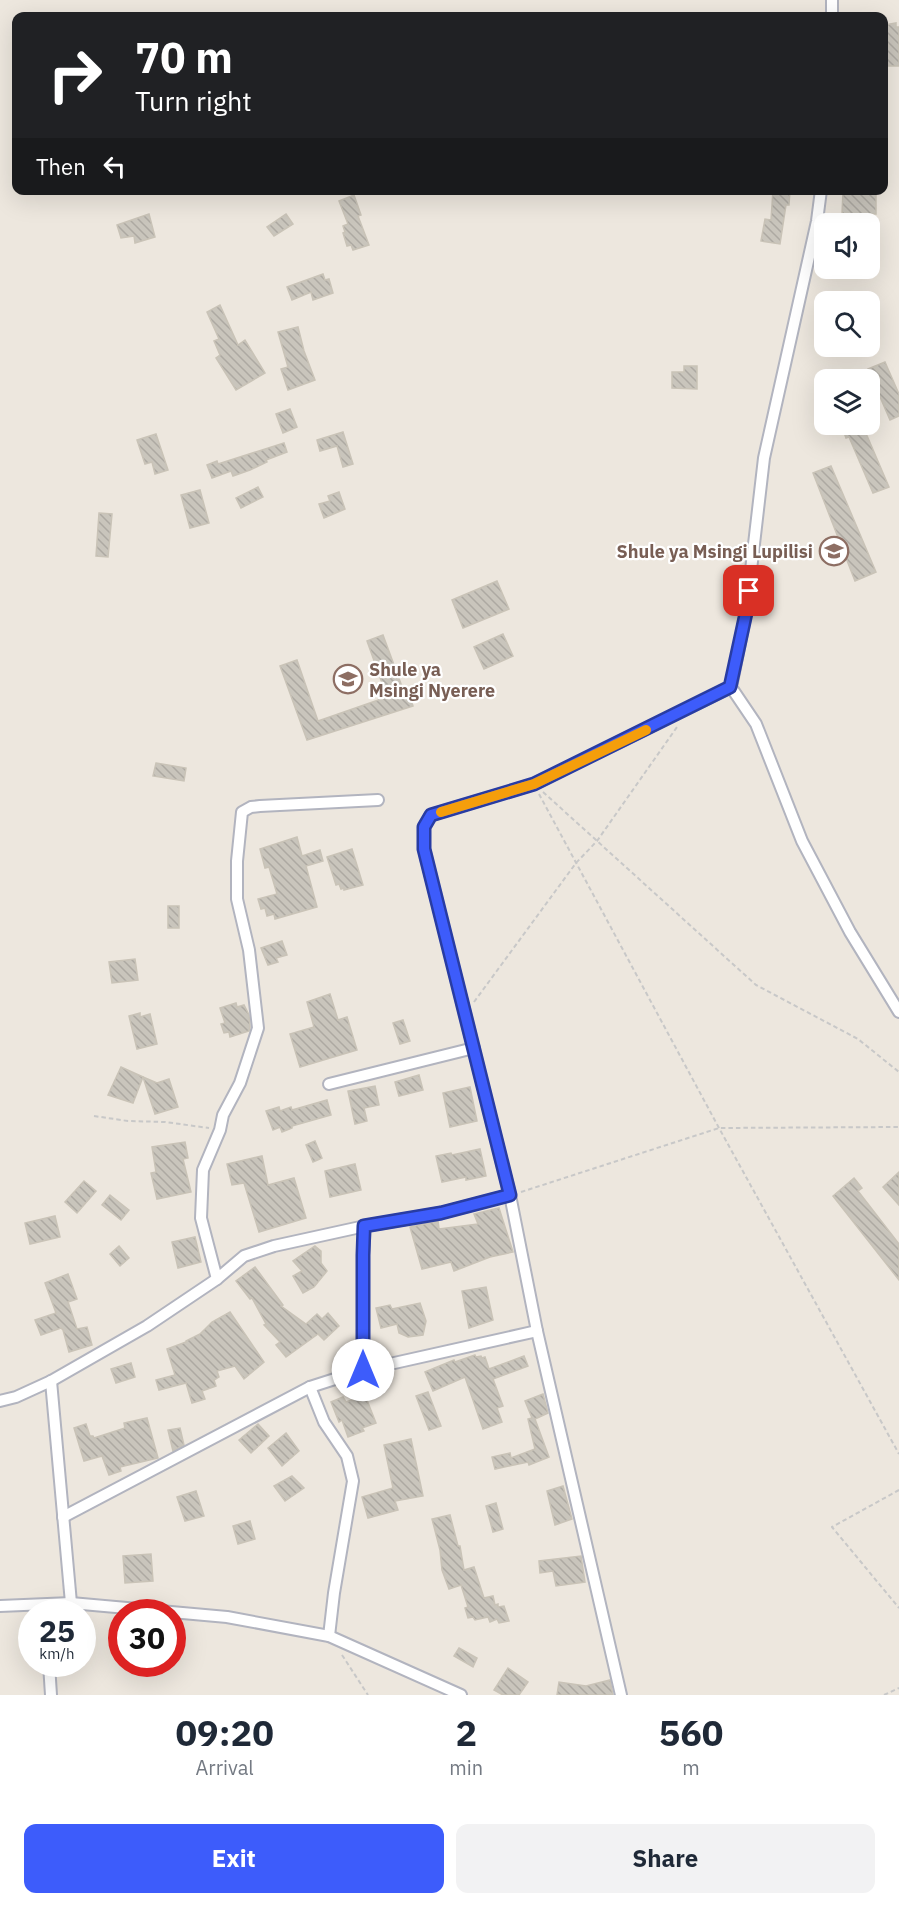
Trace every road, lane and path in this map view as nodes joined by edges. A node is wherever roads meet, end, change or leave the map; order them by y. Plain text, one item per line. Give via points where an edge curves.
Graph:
1 (820, 195) edge
2 (730, 687) junction
3 (678, 726) dead end
4 (534, 784) junction
5 (378, 800) dead end
6 (597, 841) junction
7 (576, 863) junction
8 (899, 1012) edge
9 (465, 1013) junction
10 (474, 1048) junction
11 (899, 1072) edge
12 (329, 1084) dead end
13 (94, 1116) dead end
14 (899, 1126) edge
15 (719, 1128) junction
16 (220, 1130) junction
17 (510, 1195) junction
18 (364, 1226) junction
19 (217, 1279) junction
20 (537, 1331) junction
21 (363, 1370) junction
22 (51, 1381) junction
23 (310, 1387) junction
24 (0, 1401) edge
25 (899, 1454) edge
26 (899, 1490) edge
27 (63, 1517) junction
28 (71, 1599) edge
29 (96, 1605) edge
30 (0, 1606) edge
31 (18, 1607) edge
32 (899, 1608) edge
33 (329, 1636) junction
34 (341, 1654) dead end
35 (50, 1677) edge
36 (899, 1688) edge
37 (51, 1695) edge
38 (368, 1695) edge
39 (461, 1695) edge
40 (621, 1695) edge
41 (884, 1695) edge

1 - 2 street via 764,458 746,613
2 - 4 street
2 - 8 street via 756,724 802,841 850,932
3 - 6 path
4 - 6 path
4 - 7 path
4 - 9 street via 431,815 424,827 424,849
5 - 16 street via 260,806 242,812 237,899 249,950 258,1028
6 - 7 path
6 - 11 path via 756,985 858,1039
7 - 9 path
7 - 15 path
9 - 10 street
10 - 12 street
10 - 17 street
13 - 16 path
14 - 15 path
15 - 17 path
15 - 25 path
16 - 19 street via 203,1170 201,1218
17 - 18 street via 441,1213
17 - 20 street
18 - 19 street via 274,1246 244,1257
18 - 21 street
19 - 22 street via 147,1326
20 - 21 street
20 - 40 street
21 - 23 street
22 - 24 street
22 - 27 street
23 - 27 street
23 - 33 street via 324,1422 347,1456 353,1481
26 - 32 path via 832,1527
27 - 28 street
29 - 33 street via 226,1617
30 - 31 street
33 - 39 street
34 - 38 path
35 - 37 street
36 - 41 path

